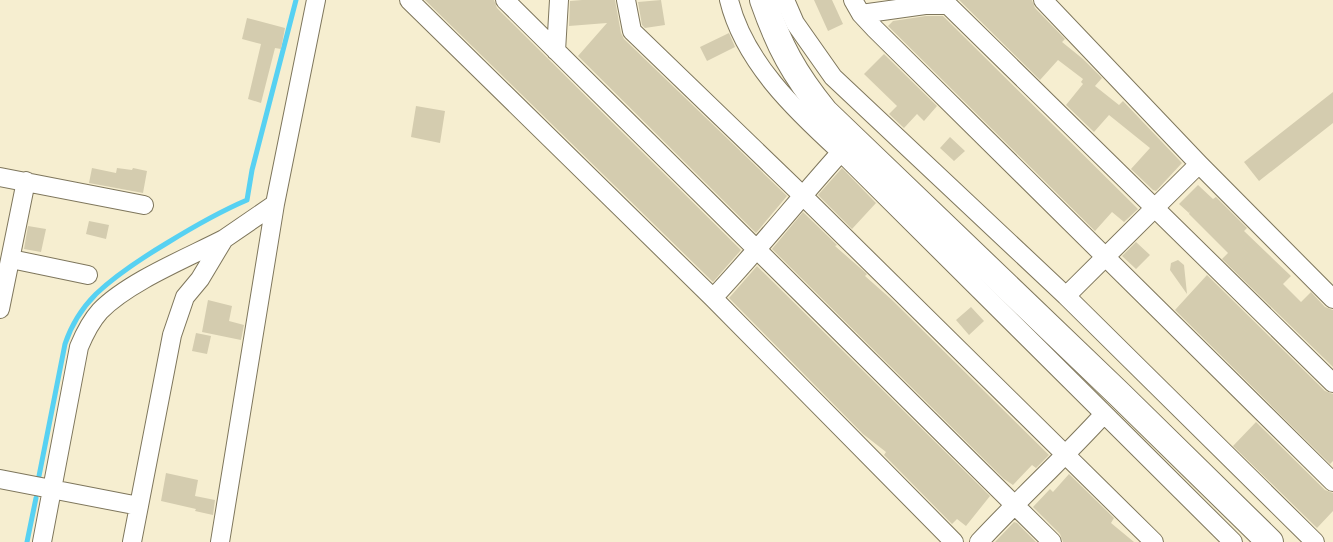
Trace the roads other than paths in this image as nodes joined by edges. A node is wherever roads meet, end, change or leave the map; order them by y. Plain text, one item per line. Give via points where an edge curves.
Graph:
1 (316, 0) edge
2 (408, 0) edge
3 (506, 0) edge
4 (559, 0) edge
5 (626, 0) edge
6 (729, 0) edge
7 (763, 0) edge
8 (785, 0) edge
9 (1043, 0) edge
10 (857, 7) edge
11 (556, 51) junction
12 (842, 152) junction
13 (1199, 164) junction
14 (0, 177) edge
15 (26, 181) junction
16 (802, 195) junction
17 (275, 204) junction
18 (144, 205) dead end
19 (1154, 208) junction
20 (224, 238) junction
21 (757, 251) junction
22 (1105, 257) junction
23 (11, 259) junction
24 (88, 275) dead end
25 (1066, 296) junction
26 (713, 298) junction
27 (1333, 299) edge
28 (0, 309) edge
29 (1333, 383) edge
30 (1104, 414) junction
31 (1066, 456) junction
32 (0, 479) edge
33 (1333, 482) edge
34 (53, 489) junction
35 (1014, 504) junction
36 (139, 506) junction
37 (42, 542) edge
38 (132, 542) edge
39 (220, 542) edge
40 (954, 542) edge
41 (979, 542) edge
42 (1052, 542) edge
43 (1154, 542) edge
44 (1233, 542) edge
45 (1270, 542) edge
46 (1315, 542) edge

1 - 17 street
2 - 26 street
3 - 11 street
4 - 11 street
5 - 16 street via 632,31
6 - 12 street via 743,36 764,69 799,114
7 - 45 street via 779,43 804,86 825,112
8 - 25 street via 795,23 833,77
9 - 13 street
10 - 19 street via 948,5
10 - 22 street
11 - 21 street
12 - 16 street
12 - 30 street
13 - 19 street
13 - 27 street
14 - 15 street
15 - 18 street
15 - 23 street
16 - 21 street
16 - 31 street
17 - 20 street
17 - 39 street
19 - 22 street
19 - 29 street
20 - 34 street via 125,290 100,312 79,347
20 - 36 street via 186,297 172,335
21 - 26 street
21 - 35 street
22 - 25 street
22 - 33 street
23 - 24 street
23 - 28 street
25 - 46 street
26 - 40 street
30 - 31 street
30 - 44 street
31 - 35 street
31 - 43 street
32 - 34 street
34 - 36 street
34 - 37 street
35 - 41 street
35 - 42 street
36 - 38 street

